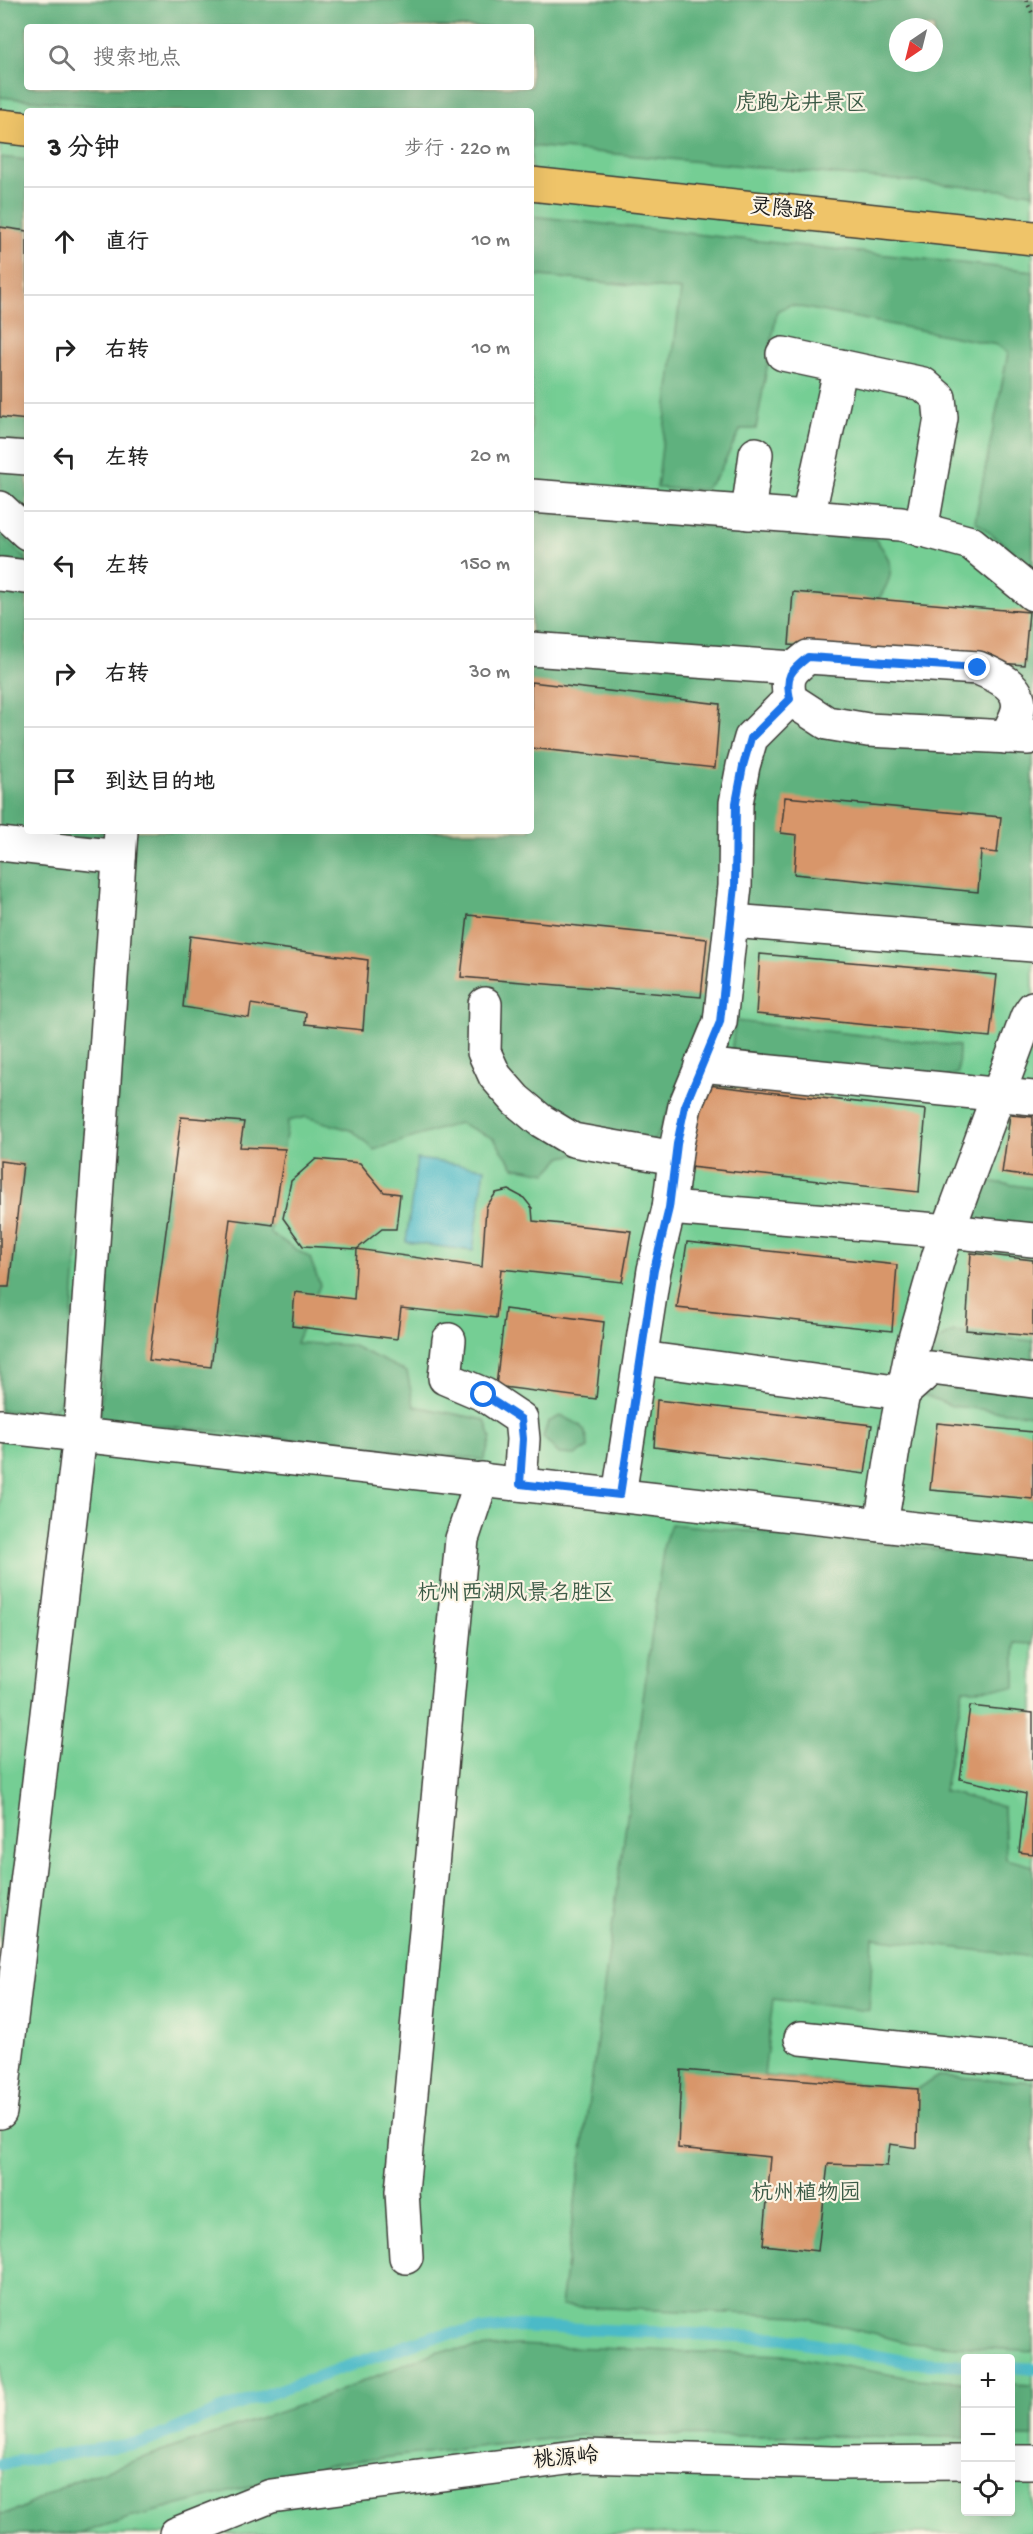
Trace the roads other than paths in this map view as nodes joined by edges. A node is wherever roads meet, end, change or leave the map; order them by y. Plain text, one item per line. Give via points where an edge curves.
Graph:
1 (0, 126) edge
2 (24, 129) edge
3 (534, 184) edge
4 (1033, 238) edge
5 (783, 354) dead end
6 (841, 366) junction
7 (756, 454) dead end
8 (0, 456) edge
9 (24, 458) edge
10 (534, 496) edge
11 (0, 508) edge
12 (748, 513) junction
13 (808, 517) junction
14 (24, 530) edge
15 (921, 530) junction
16 (0, 574) edge
17 (24, 576) edge
18 (1033, 594) edge
19 (534, 650) edge
20 (792, 683) junction
21 (1020, 736) edge
22 (0, 844) edge
23 (120, 844) edge
24 (732, 921) junction
25 (1033, 945) edge
26 (485, 1004) dead end
27 (1033, 1008) edge
28 (701, 1065) junction
29 (1000, 1094) junction
30 (1033, 1098) edge
31 (675, 1158) junction
32 (669, 1208) junction
33 (949, 1231) junction
34 (1033, 1240) edge
35 (449, 1340) dead end
36 (641, 1358) junction
37 (1033, 1381) edge
38 (903, 1393) junction
39 (0, 1426) edge
40 (80, 1434) junction
41 (482, 1479) junction
42 (520, 1484) junction
43 (620, 1495) junction
44 (881, 1525) junction
45 (1033, 1542) edge
46 (801, 2038) dead end
47 (1033, 2062) edge
48 (0, 2112) edge
49 (406, 2257) dead end
50 (961, 2462) edge
51 (1015, 2462) edge
52 (1033, 2462) edge
53 (176, 2534) edge

1 - 2 main road
3 - 4 main road, 灵隐路
5 - 6 street
6 - 13 street
6 - 15 street via 923,384 939,398 941,418
7 - 12 street
8 - 9 street
10 - 12 street
11 - 14 street
12 - 13 street
13 - 15 street via 901,524
15 - 18 street via 971,543
16 - 17 street
19 - 20 street
20 - 21 street via 827,723 868,730
20 - 21 street via 808,657 978,668 1003,678 1016,696
20 - 24 street via 751,738 743,766 736,803
22 - 23 street
23 - 40 street
24 - 25 street
24 - 28 street via 720,1022
26 - 31 street via 484,1052 495,1076 540,1120 573,1140
27 - 29 street
28 - 29 street
28 - 31 street via 685,1106
29 - 30 street
29 - 33 street
31 - 32 street
32 - 33 street
32 - 36 street via 654,1270
33 - 34 street
33 - 38 street via 915,1339
35 - 42 street via 445,1378 484,1395 521,1419
36 - 38 street
36 - 43 street
37 - 38 street via 932,1368
38 - 44 street
39 - 40 street
40 - 41 street
40 - 48 street
41 - 42 street
41 - 49 street via 462,1539 402,2192
42 - 43 street
43 - 44 street
44 - 45 street
46 - 47 street
50 - 53 street, 桃源岭 via 832,2463 583,2456 271,2496
51 - 52 street

